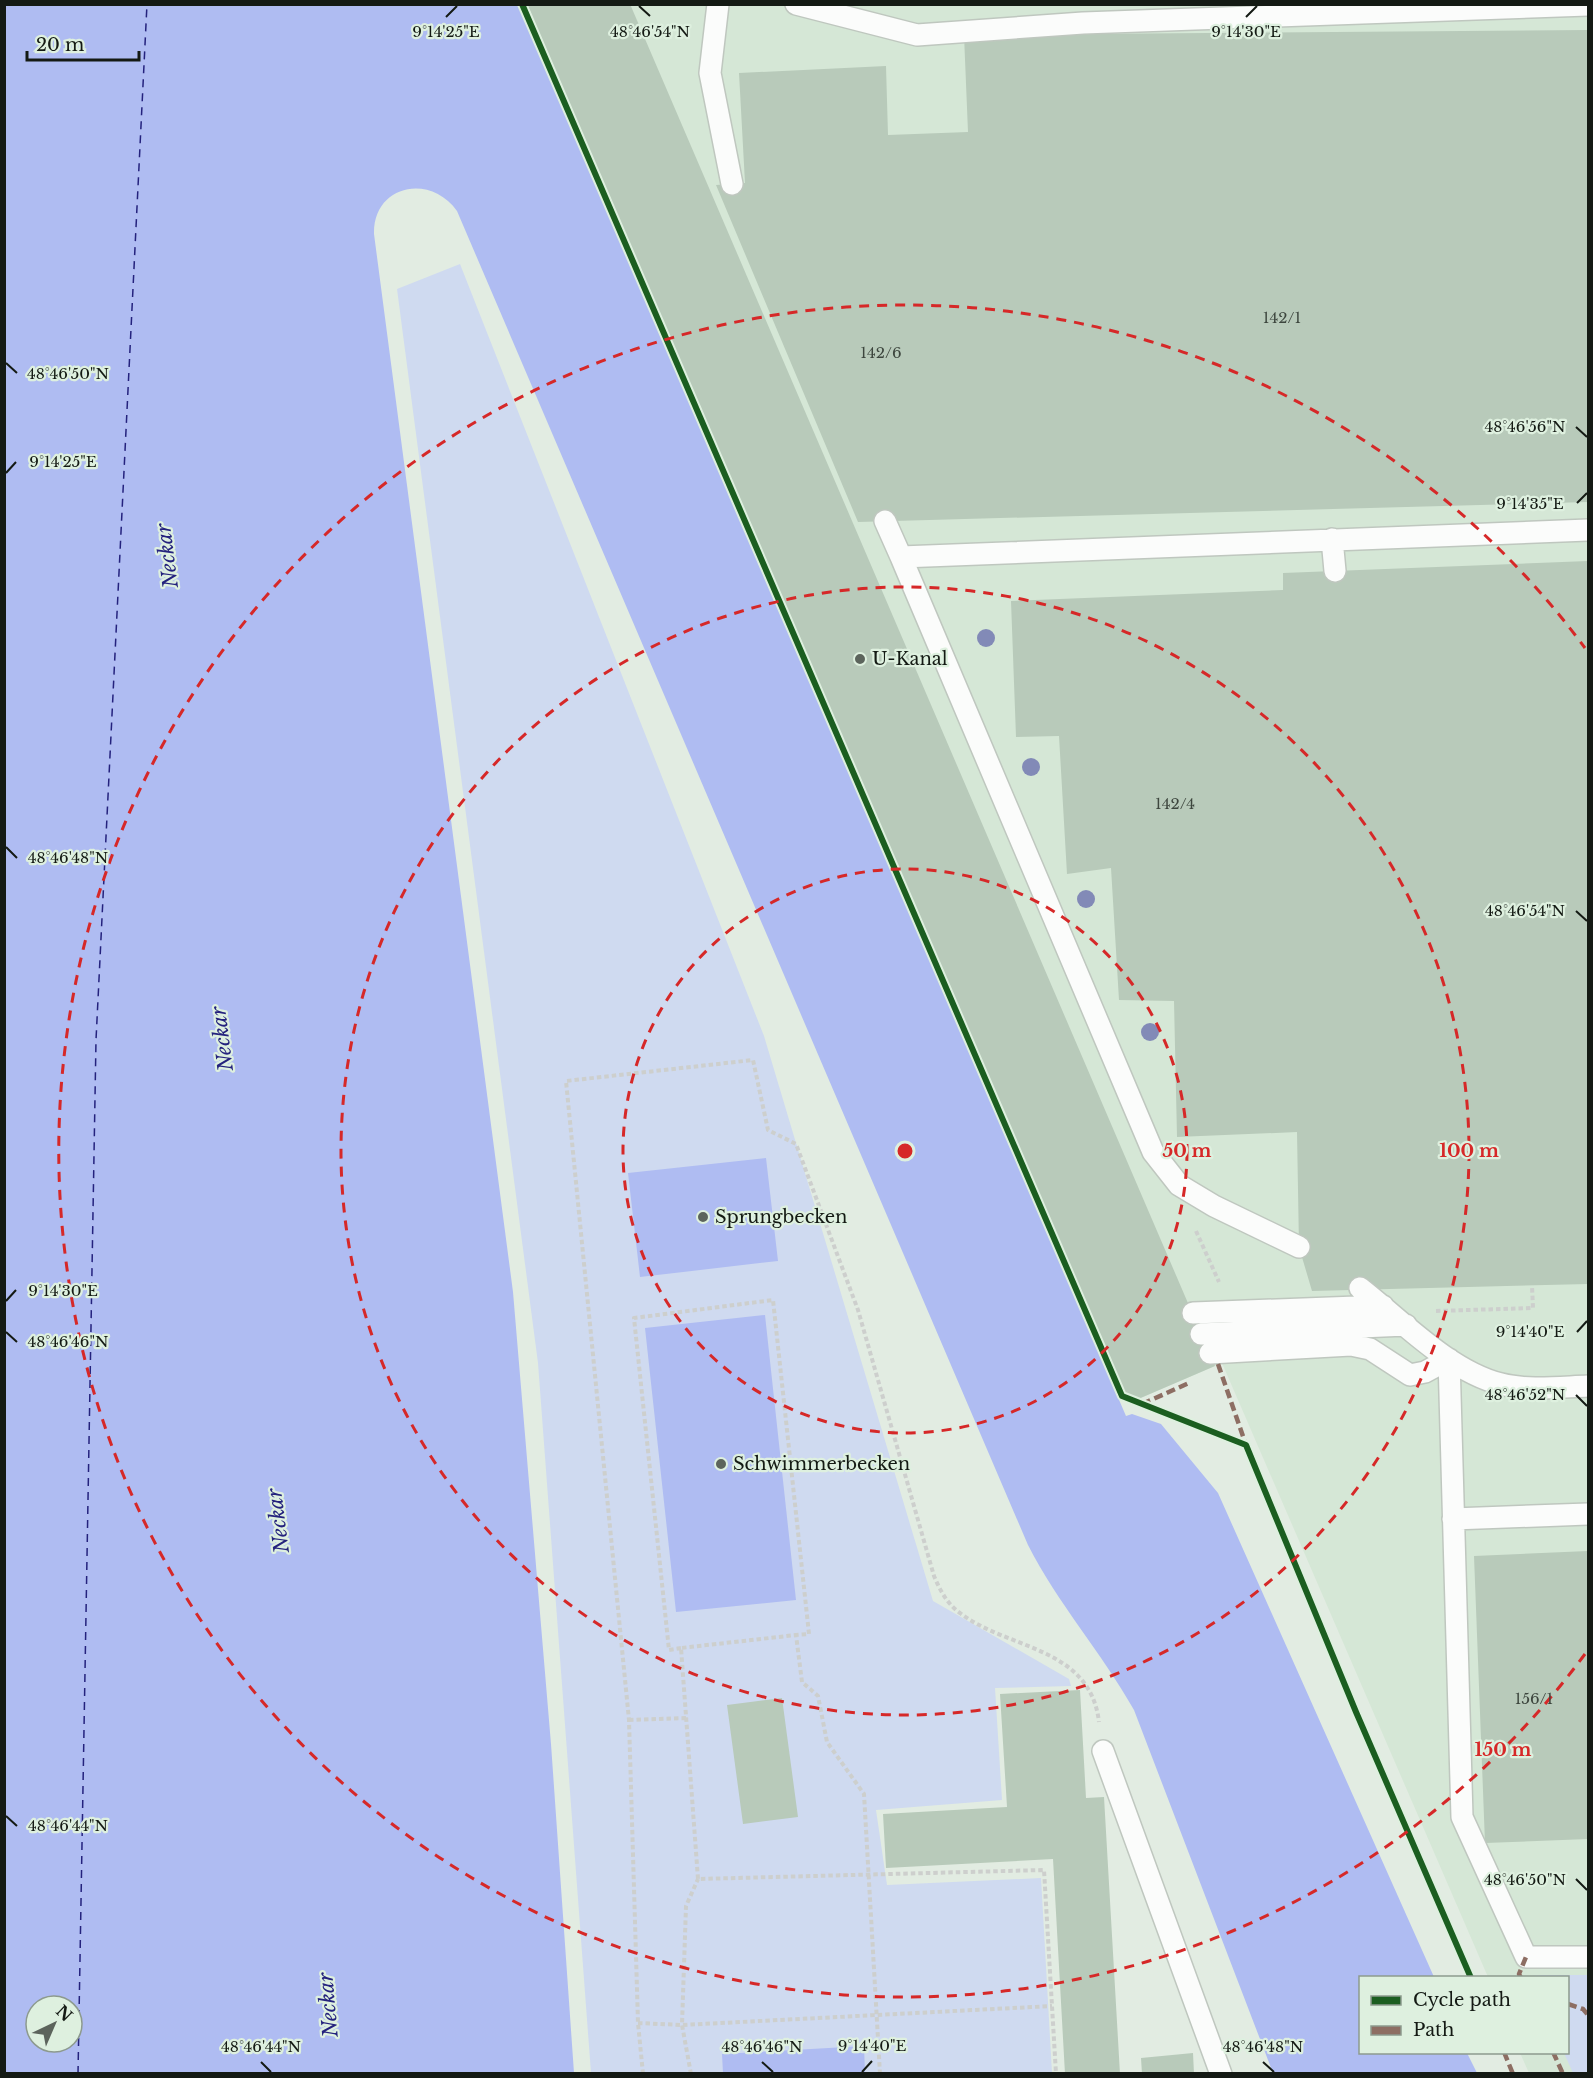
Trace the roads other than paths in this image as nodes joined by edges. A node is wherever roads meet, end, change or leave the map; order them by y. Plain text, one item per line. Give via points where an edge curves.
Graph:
1 (718, 4) edge
2 (796, 4) edge
3 (1588, 4) edge
4 (1082, 14) edge
5 (732, 184) dead end
6 (885, 521) dead end
7 (1588, 530) edge
8 (1332, 539) junction
9 (901, 557) junction
10 (1335, 571) dead end
11 (1299, 1247) dead end
12 (1360, 1288) dead end
13 (1383, 1306) junction
14 (1193, 1313) dead end
15 (1410, 1328) junction
16 (1449, 1359) junction
17 (1588, 1386) edge
18 (1588, 1514) edge
19 (1453, 1519) junction
20 (1103, 1751) road end
21 (1588, 1957) edge
22 (1221, 2073) edge

1 - 5 lane via 710,73
2 - 4 lane via 916,35
3 - 4 lane
6 - 9 lane
7 - 8 lane
8 - 9 lane
8 - 10 lane
9 - 11 lane via 1154,1152 1179,1185
12 - 13 lane
13 - 14 lane
13 - 15 lane
15 - 16 lane
15 - 16 lane via 1205,1343 1351,1345 1370,1349 1410,1375
16 - 17 lane via 1502,1385
16 - 19 lane
18 - 19 lane
19 - 21 lane via 1462,1817 1526,1958
20 - 22 lane

